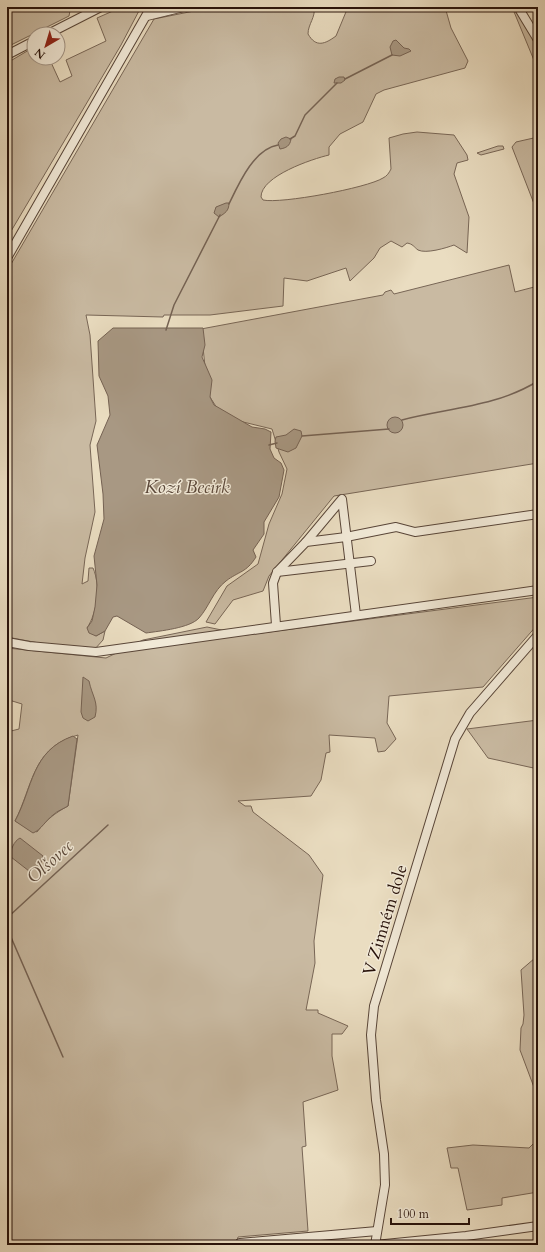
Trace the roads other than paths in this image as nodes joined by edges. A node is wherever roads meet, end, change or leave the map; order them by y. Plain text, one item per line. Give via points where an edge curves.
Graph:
1 (101, 7) edge
2 (152, 7) edge
3 (184, 7) edge
4 (518, 7) edge
5 (147, 16) junction
6 (64, 26) edge
7 (537, 35) edge
8 (26, 45) edge
9 (7, 55) edge
10 (7, 258) edge
11 (538, 514) edge
12 (346, 537) junction
13 (306, 542) junction
14 (371, 561) dead end
15 (349, 563) junction
16 (277, 572) junction
17 (538, 590) edge
18 (356, 615) junction
19 (276, 626) junction
20 (538, 636) edge
21 (7, 642) edge
22 (538, 1226) edge
23 (377, 1231) junction
24 (326, 1236) junction
25 (282, 1242) edge
26 (240, 1245) edge
27 (326, 1245) edge
28 (375, 1245) edge

1 - 6 street
2 - 5 street
3 - 5 street
4 - 7 street
5 - 10 street
8 - 9 street
11 - 12 street via 415,532 396,526
12 - 13 street
12 - 13 street via 342,499
12 - 15 street
13 - 16 street
14 - 15 street
15 - 16 street
15 - 18 street
16 - 19 street via 273,583
17 - 18 street
18 - 19 street
19 - 21 street via 96,652
20 - 23 street, V Zimném dole via 470,713 455,739 374,1006 371,1035 385,1185
22 - 28 street
23 - 24 street
23 - 28 street, V Zimném dole
24 - 25 street
24 - 27 street
25 - 26 street via 240,1242

